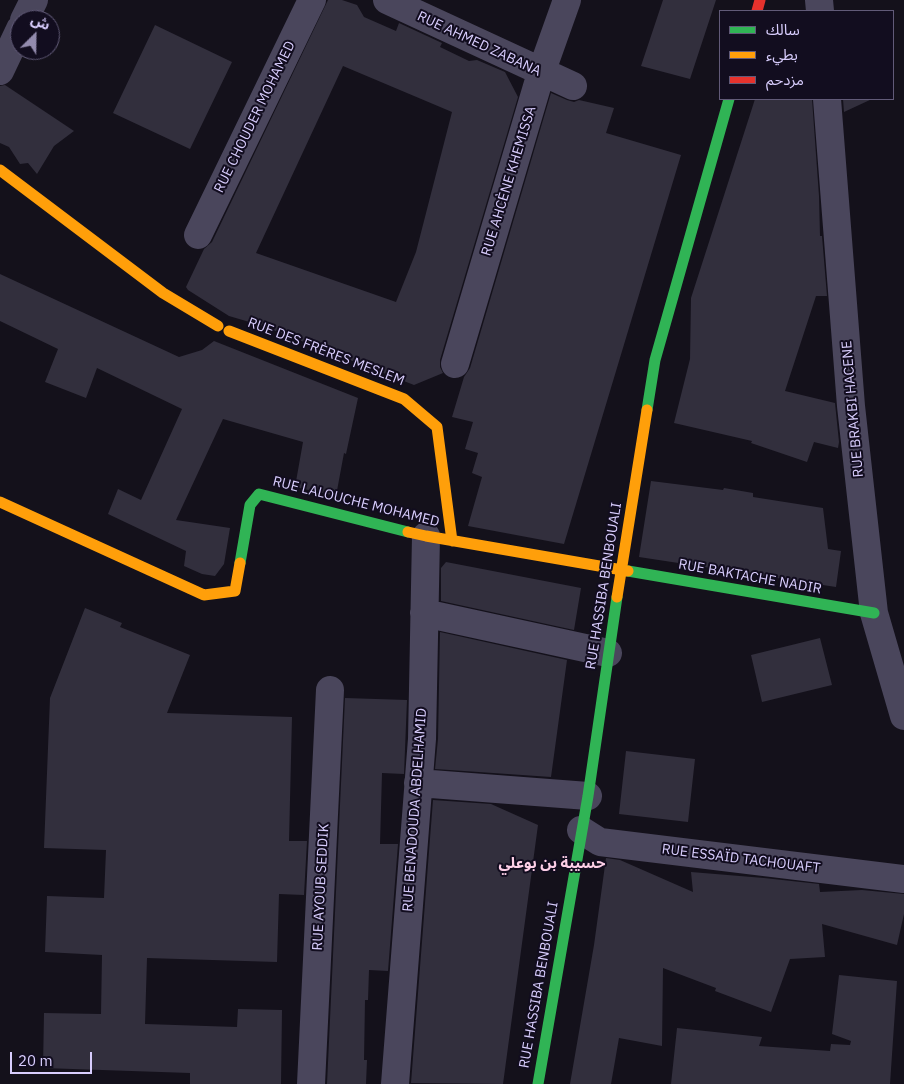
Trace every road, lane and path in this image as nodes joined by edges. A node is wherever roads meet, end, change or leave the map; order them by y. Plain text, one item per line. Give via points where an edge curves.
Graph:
1 (312, 0) edge
2 (387, 0) edge
3 (567, 0) edge
4 (10, 50) edge
5 (0, 71) edge
6 (541, 73) junction
7 (573, 86) dead end
8 (729, 100) edge
9 (827, 100) edge
10 (0, 170) edge
11 (198, 234) dead end
12 (455, 364) dead end
13 (0, 502) edge
14 (439, 539) junction
15 (621, 570) junction
16 (424, 613) junction
17 (874, 613) junction
18 (608, 652) junction
19 (330, 690) dead end
20 (904, 716) edge
21 (418, 784) junction
22 (588, 796) junction
23 (581, 830) junction
24 (904, 879) edge
25 (311, 1084) edge
26 (395, 1084) edge
27 (538, 1084) edge

1 - 11 street, RUE CHOUDER MOHAMED
2 - 6 street, RUE AHMED ZABANA
3 - 6 street, RUE AHCÈNE KHEMISSA
4 - 5 street
6 - 7 street, RUE AHMED ZABANA
6 - 12 street, RUE AHCÈNE KHEMISSA
8 - 15 street, RUE HASSIBA BENBOUALI via 655,360
9 - 17 street, RUE BRAKBI HACENE via 851,406
10 - 14 street, RUE DES FRÈRES MESLEM via 163,293 223,328 404,399 437,428
13 - 14 street, RUE LALOUCHE MOHAMED via 204,595 235,591 250,505 259,494
14 - 15 street, RUE LALOUCHE MOHAMED
14 - 16 street, RUE BENADOUDA ABDELHAMID
15 - 17 street, RUE BAKTACHE NADIR
15 - 18 street, RUE HASSIBA BENBOUALI
16 - 18 street
16 - 21 street, RUE BENADOUDA ABDELHAMID
17 - 20 street, RUE BRAKBI HACENE
18 - 22 street, RUE HASSIBA BENBOUALI
19 - 25 street, RUE AYOUB SEDDIK
21 - 22 street
21 - 26 street, RUE BENADOUDA ABDELHAMID
22 - 23 street, RUE HASSIBA BENBOUALI
23 - 24 street, RUE ESSAÏD TACHOUAFT via 600,842
23 - 27 street, RUE HASSIBA BENBOUALI

